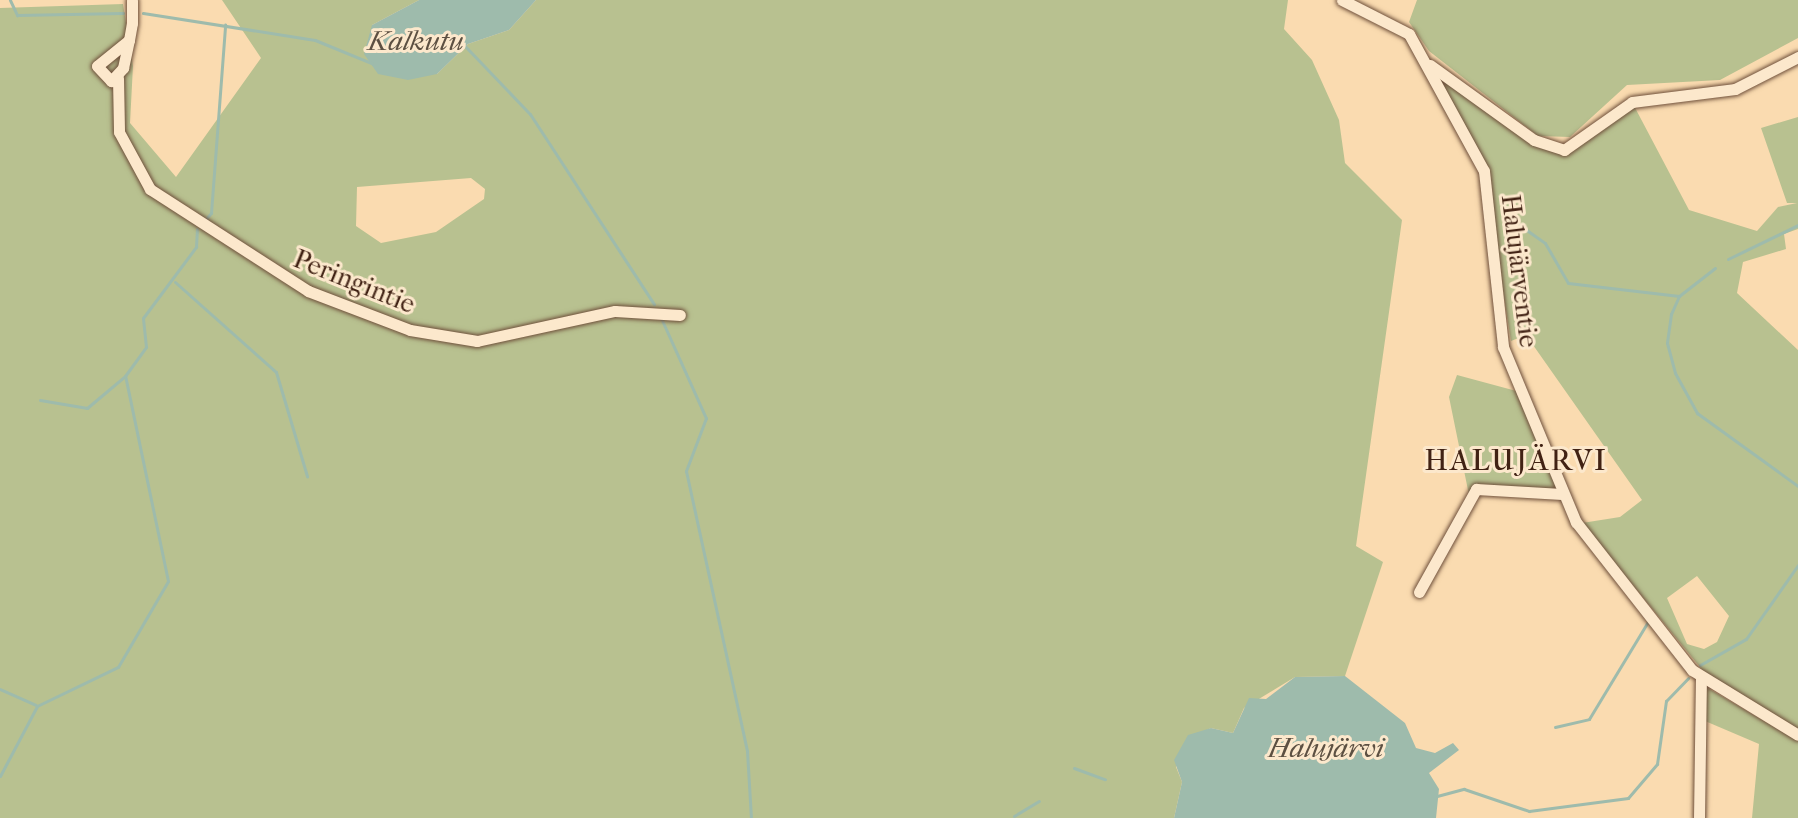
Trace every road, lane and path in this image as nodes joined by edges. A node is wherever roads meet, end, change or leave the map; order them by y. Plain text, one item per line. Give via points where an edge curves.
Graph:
1 (132, 0) edge
2 (1342, 0) edge
3 (129, 40) junction
4 (1798, 57) edge
5 (1427, 63) junction
6 (118, 78) junction
7 (680, 315) dead end
8 (1562, 494) junction
9 (1419, 592) dead end
10 (1701, 677) junction
11 (1798, 735) edge
12 (1699, 818) edge

1 - 3 street, Peringintie
2 - 5 street, Halujärventie via 1400,26
3 - 6 street, Peringintie
3 - 6 street via 97,66 111,81
4 - 5 street via 1735,89 1632,102 1564,150 1534,140
5 - 8 street, Halujärventie via 1484,171 1503,347
6 - 7 street, Peringintie via 119,132 150,189 308,291 410,330 477,341 615,311
8 - 9 street via 1476,489
8 - 10 street, Halujärventie via 1649,620
10 - 11 street, Halujärventie
10 - 12 street

